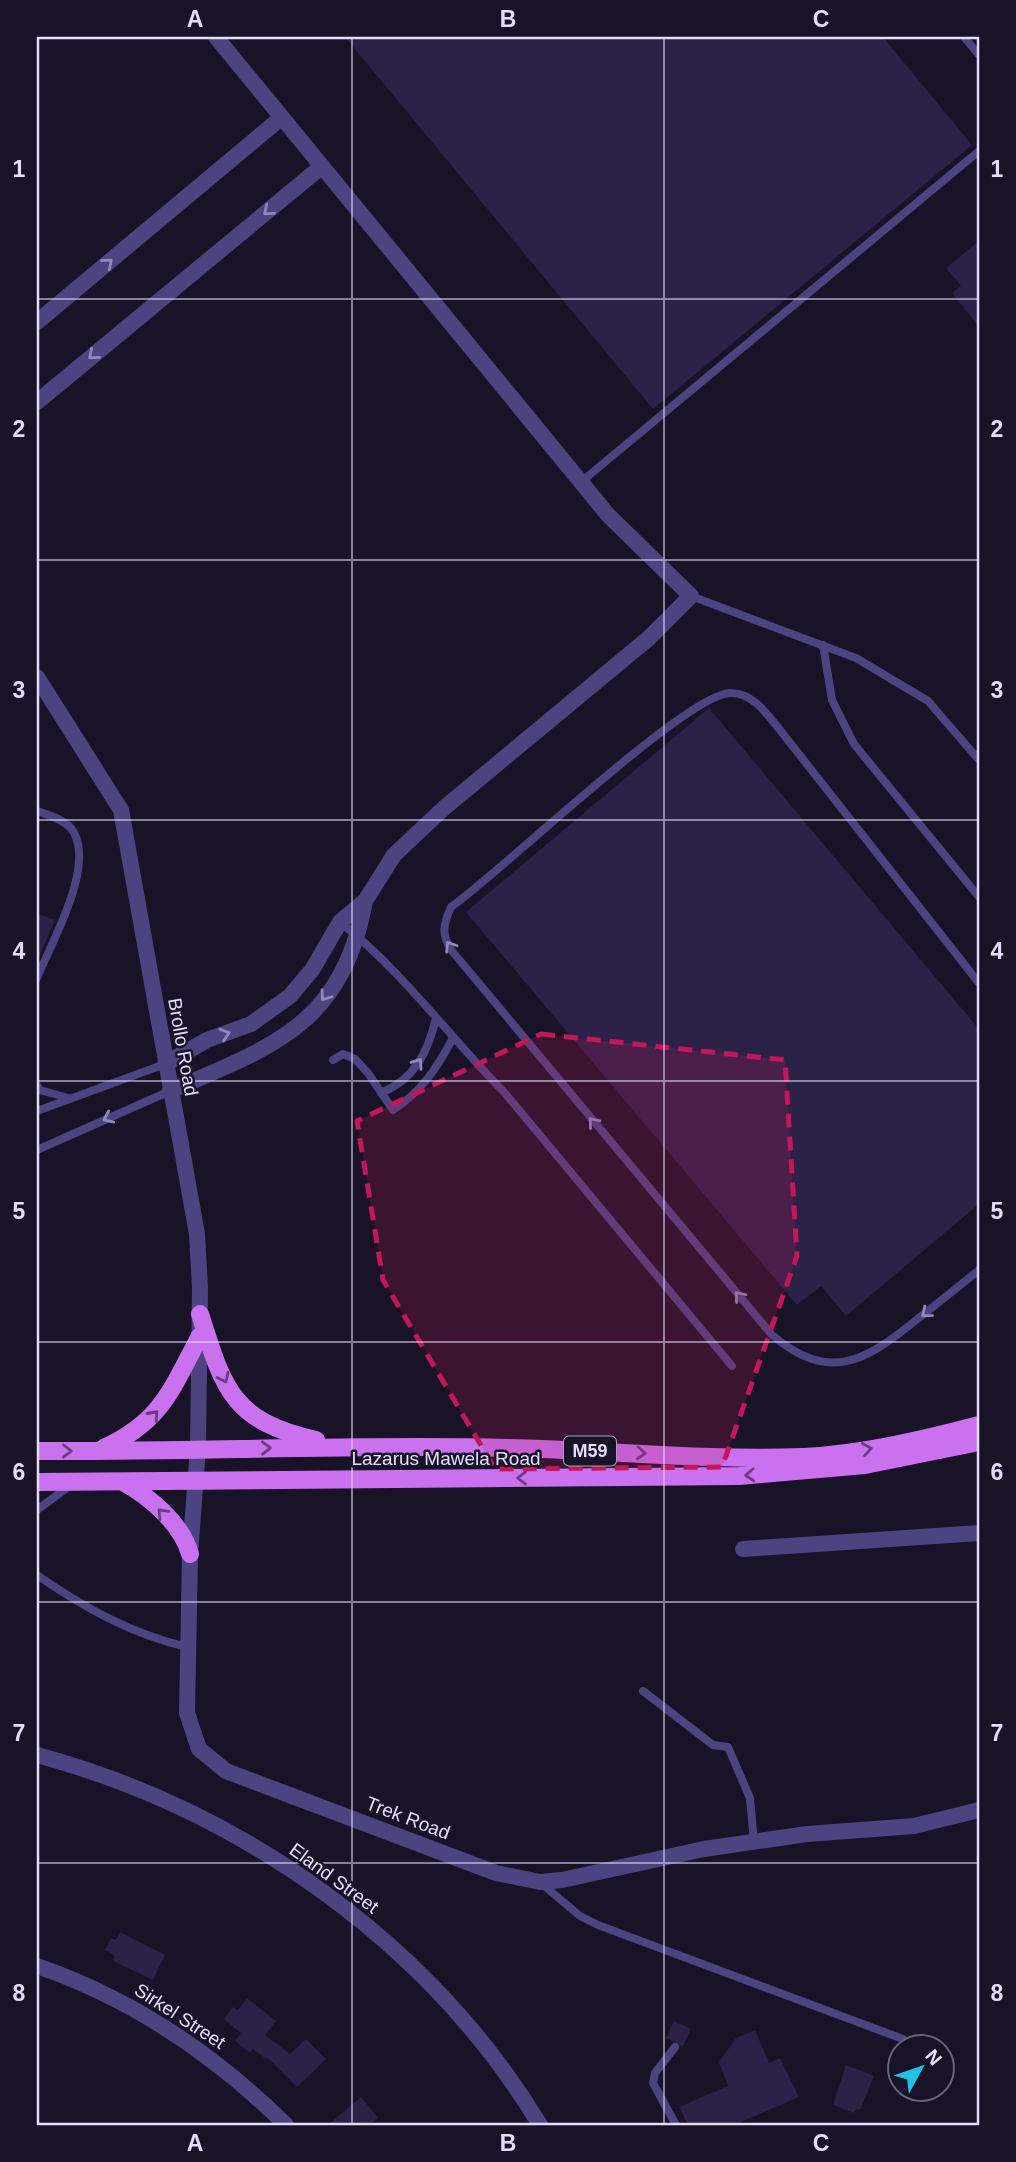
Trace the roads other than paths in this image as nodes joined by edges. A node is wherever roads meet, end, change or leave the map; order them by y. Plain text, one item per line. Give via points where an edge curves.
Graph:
1 (216, 37) edge
2 (964, 37) edge
3 (979, 55) edge
4 (281, 118) junction
5 (979, 150) edge
6 (321, 167) junction
7 (37, 322) edge
8 (37, 402) edge
9 (580, 482) junction
10 (691, 596) junction
11 (823, 645) junction
12 (37, 677) edge
13 (979, 760) edge
14 (37, 811) edge
15 (979, 897) edge
16 (365, 901) junction
17 (340, 922) junction
18 (358, 937) junction
19 (37, 978) edge
20 (979, 983) edge
21 (436, 1018) junction
22 (453, 1038) junction
23 (333, 1060) dead end
24 (165, 1064) junction
25 (37, 1085) edge
26 (170, 1091) junction
27 (381, 1093) junction
28 (70, 1098) junction
29 (37, 1111) edge
30 (37, 1150) edge
31 (979, 1270) edge
32 (200, 1314) junction
33 (200, 1336) junction
34 (732, 1366) dead end
35 (979, 1425) edge
36 (979, 1442) edge
37 (358, 1447) junction
38 (198, 1448) junction
39 (37, 1451) edge
40 (97, 1451) junction
41 (123, 1481) junction
42 (196, 1481) junction
43 (37, 1482) edge
44 (76, 1482) junction
45 (37, 1510) edge
46 (979, 1533) edge
47 (743, 1549) dead end
48 (190, 1554) junction
49 (37, 1575) edge
50 (187, 1647) junction
51 (642, 1691) dead end
52 (37, 1755) edge
53 (979, 1810) edge
54 (754, 1842) junction
55 (540, 1882) junction
56 (37, 1966) edge
57 (886, 2033) edge
58 (676, 2047) dead end
59 (286, 2125) edge
60 (540, 2125) edge
61 (676, 2125) edge

1 - 4 street
2 - 3 lane
4 - 6 street
7 -> 4 street
5 - 9 lane
6 -> 8 street
6 - 9 street
9 - 10 street via 626,536
10 - 11 lane
10 - 16 street via 649,638 420,829 394,855
11 - 13 lane via 856,658 928,701
11 - 15 lane via 832,700 854,744
12 - 24 street, Brollo Road via 121,810
14 - 19 lane via 71,828 80,850 78,879
16 - 17 street
16 - 18 street
17 - 18 lane
24 -> 17 street via 207,1040 272,1013 302,982
18 - 21 lane
18 -> 26 street via 330,991 290,1035
31 -> 20 lane via 867,1356 824,1362 798,1355 772,1335 443,938 452,907 652,739 709,698 738,693 761,707
21 - 22 lane
27 -> 21 lane via 406,1079 421,1062
22 - 27 lane via 417,1093 393,1110
22 - 34 lane via 504,1092
23 - 27 lane via 343,1054 355,1059
24 - 26 street, Brollo Road
24 - 28 lane
25 - 28 lane via 40,1090
26 -> 30 lane
26 - 32 street, Brollo Road via 197,1234
28 - 29 lane
32 - 33 street, Brollo Road
32 -> 37 main road via 222,1376 242,1409 290,1434
33 - 38 street, Brollo Road
40 -> 33 main road via 134,1432 158,1411
37 -> 35 main road, Lazarus Mawela Road / M59 via 805,1457
36 -> 42 main road, Lazarus Mawela Road / M59 via 864,1465 739,1476
38 -> 37 main road, Lazarus Mawela Road / M59
38 - 40 main road, M59
38 - 42 street, Trek Road
39 -> 40 main road, M59
41 - 42 main road, Lazarus Mawela Road / M59
41 - 44 main road, Lazarus Mawela Road / M59
48 -> 41 main road via 187,1542 158,1507
42 - 48 street, Trek Road
43 - 44 main road, Lazarus Mawela Road / M59
44 - 45 lane
46 - 47 street
48 - 50 street, Trek Road
49 - 50 lane via 103,1617
50 - 55 street, Trek Road via 191,1733 199,1749 226,1771 496,1873
51 - 54 lane via 713,1745 728,1747 750,1798
52 - 60 street, Eland Street via 171,1803 258,1849 323,1891 422,1976 508,2078
53 - 54 street, Trek Road via 914,1826
54 - 55 street, Trek Road
55 - 57 lane via 597,1925
56 - 59 street, Sirkel Street via 114,1998 192,2044
58 - 61 lane via 655,2073 653,2083

